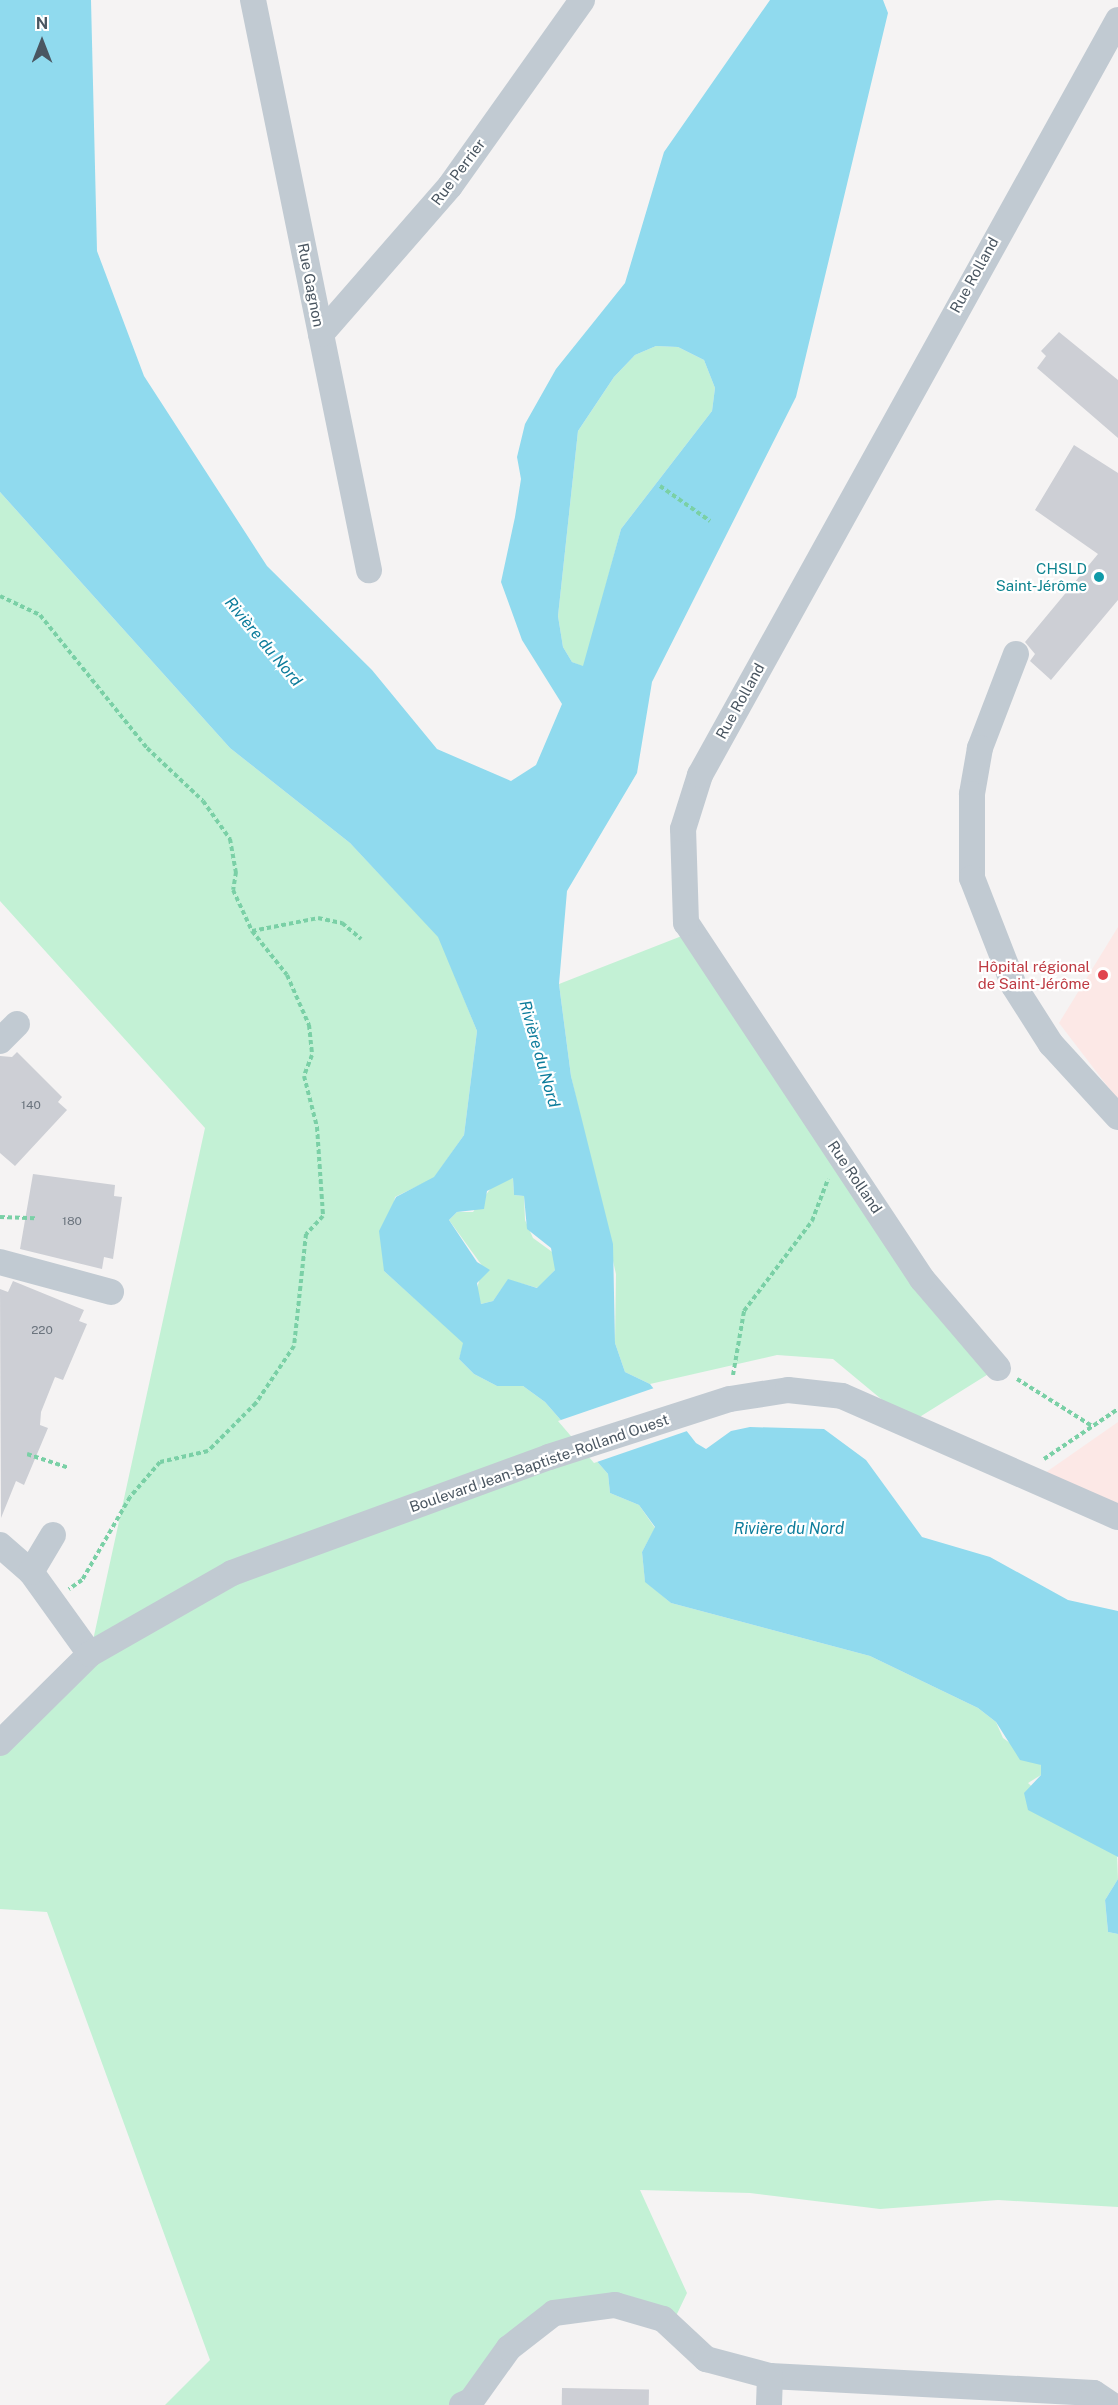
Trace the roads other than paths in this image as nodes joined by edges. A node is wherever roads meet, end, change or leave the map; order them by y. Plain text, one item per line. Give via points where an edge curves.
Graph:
1 (253, 0) edge
2 (582, 0) edge
3 (1118, 20) edge
4 (321, 334) junction
5 (369, 570) dead end
6 (1016, 654) dead end
7 (1118, 1118) edge
8 (0, 1262) edge
9 (111, 1292) dead end
10 (998, 1368) road end
11 (1118, 1516) edge
12 (53, 1535) dead end
13 (0, 1545) edge
14 (31, 1572) junction
15 (90, 1654) junction
16 (0, 1743) edge
17 (770, 2376) junction
18 (462, 2405) edge
19 (769, 2405) edge
20 (1112, 2405) edge

1 - 4 street, Rue Gagnon
2 - 4 street, Rue Perrier via 450,186
3 - 10 street, Rue Rolland via 700,775 682,829 686,923 922,1279
4 - 5 street, Rue Gagnon
6 - 7 street via 980,748 972,794 972,878 1014,986 1051,1044
8 - 9 street
11 - 15 street, Boulevard Jean-Baptiste-Rolland Ouest via 842,1396 788,1390 729,1398 690,1410 232,1573
12 - 14 street
13 - 14 street
14 - 15 street
15 - 16 street, Boulevard Jean-Baptiste-Rolland Ouest
17 - 18 street via 706,2359 663,2319 615,2305 554,2313 509,2348 471,2401
17 - 19 street
17 - 20 street via 1094,2393

